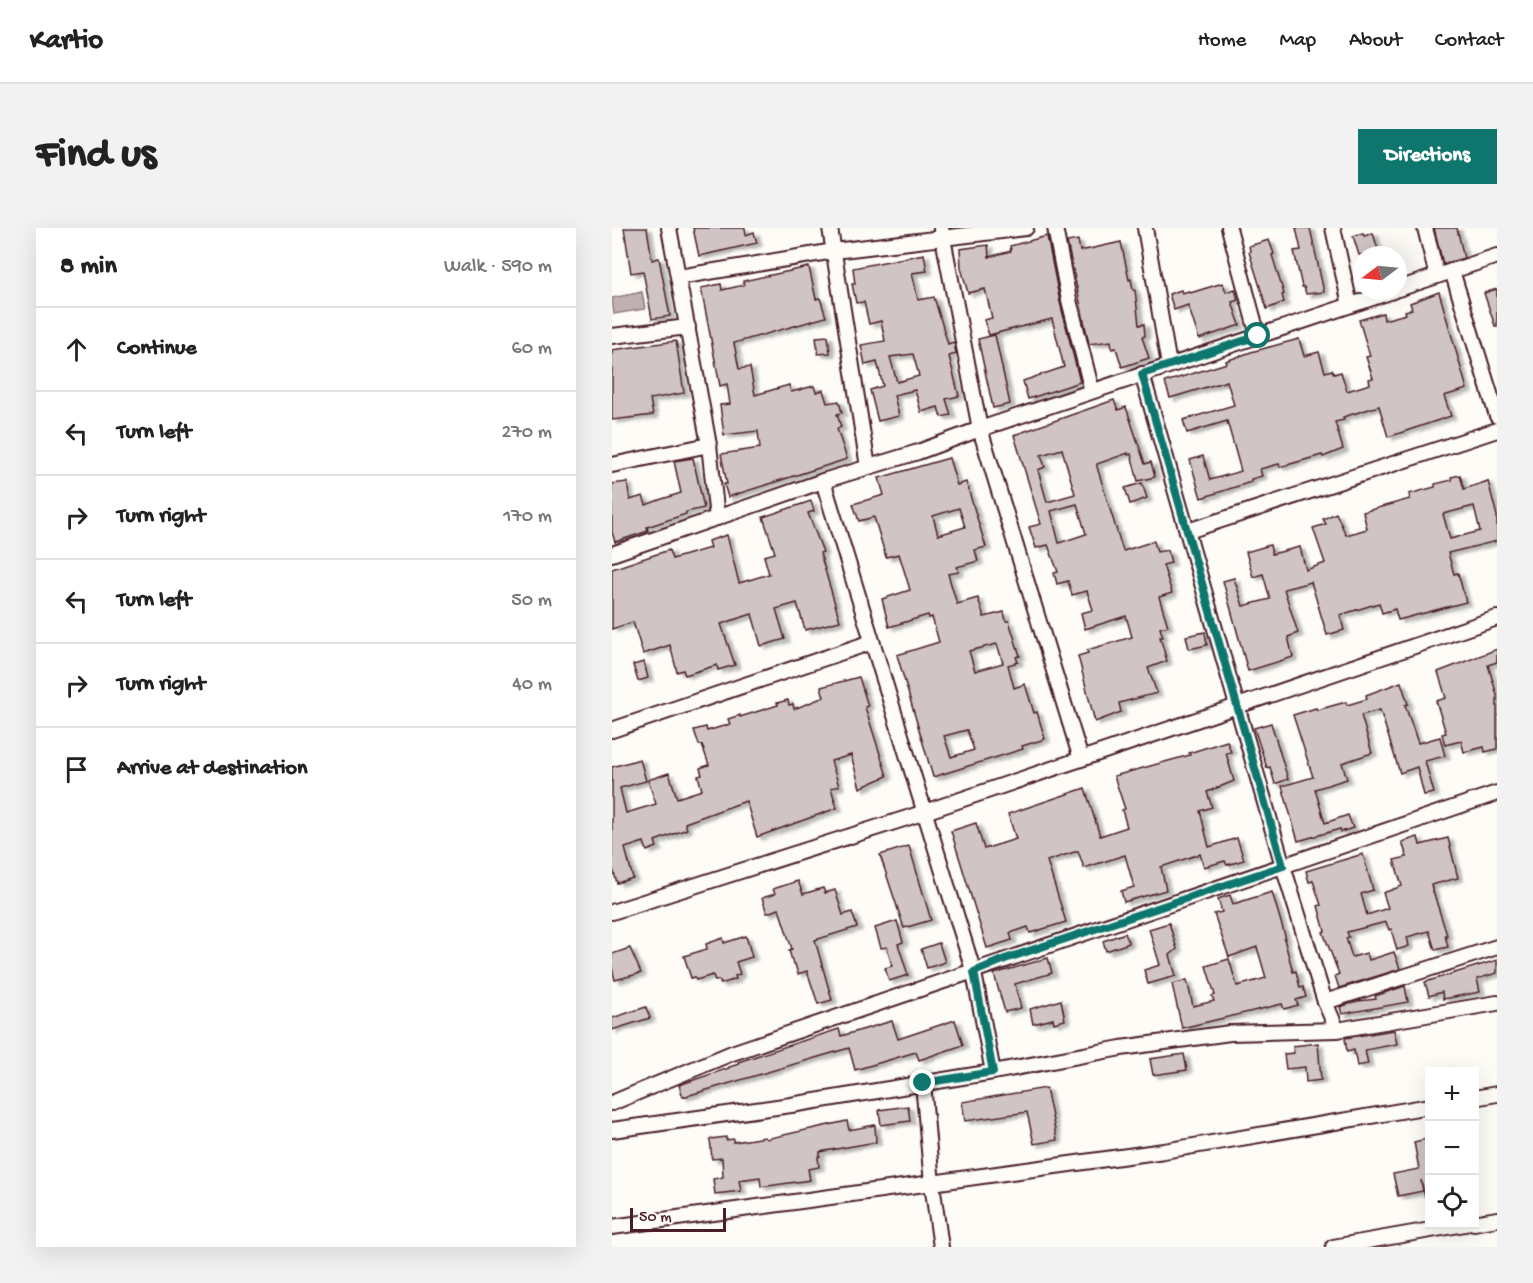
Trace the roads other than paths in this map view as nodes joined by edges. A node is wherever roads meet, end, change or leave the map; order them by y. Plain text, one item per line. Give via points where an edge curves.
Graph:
1 (669, 228) edge
2 (830, 228) edge
3 (1026, 228) edge
4 (1054, 228) edge
5 (1145, 228) edge
6 (1229, 228) edge
7 (1333, 228) edge
8 (1425, 228) edge
9 (941, 232) edge
10 (834, 251) junction
11 (1497, 256) edge
12 (1452, 271) junction
13 (1437, 276) junction
14 (679, 277) junction
15 (1407, 286) edge
16 (1365, 300) edge
17 (1350, 305) junction
18 (688, 327) junction
19 (612, 336) edge
20 (1258, 336) junction
21 (1169, 365) junction
22 (1142, 374) junction
23 (1092, 391) junction
24 (1497, 416) edge
25 (980, 429) junction
26 (1497, 430) edge
27 (709, 446) junction
28 (612, 465) edge
29 (868, 467) junction
30 (823, 481) junction
31 (717, 518) junction
32 (1188, 531) junction
33 (612, 554) edge
34 (1497, 618) edge
35 (872, 642) junction
36 (1238, 707) junction
37 (612, 730) edge
38 (1081, 759) junction
39 (1497, 793) edge
40 (924, 812) junction
41 (1283, 866) junction
42 (613, 907) edge
43 (1497, 947) edge
44 (974, 972) junction
45 (1325, 1002) junction
46 (1497, 1003) edge
47 (1337, 1030) junction
48 (993, 1072) junction
49 (923, 1083) junction
50 (1497, 1095) edge
51 (1479, 1097) edge
52 (612, 1103) edge
53 (1425, 1107) edge
54 (612, 1130) edge
55 (932, 1184) junction
56 (1497, 1219) edge
57 (1479, 1222) edge
58 (612, 1227) edge
59 (1436, 1229) edge
60 (941, 1247) edge
61 (1333, 1247) edge

1 - 14 street
2 - 10 street
3 - 9 street
4 - 23 street
5 - 21 street
6 - 20 street
7 - 17 street
8 - 13 street
9 - 10 street
9 - 25 street
10 - 14 street
10 - 29 street
11 - 12 street
12 - 13 street
12 - 24 street
13 - 15 street
14 - 18 street
16 - 17 street
17 - 20 street
18 - 19 street
18 - 27 street
20 - 21 street
21 - 22 street
22 - 23 street
22 - 32 street
23 - 25 street
25 - 29 street
25 - 38 street
26 - 32 street
27 - 28 street
27 - 31 street
29 - 30 street
30 - 31 street
30 - 35 street
31 - 33 street
32 - 36 street
34 - 36 street
35 - 37 street
35 - 40 street
36 - 38 street
36 - 41 street
38 - 40 street
39 - 41 street
40 - 42 street
40 - 44 street
41 - 44 street
41 - 45 street
43 - 45 street
44 - 48 street
44 - 52 street via 732,1053
45 - 47 street
46 - 47 street
47 - 48 street via 1230,1033
48 - 49 street
49 - 54 street
49 - 55 street
50 - 51 street
53 - 55 street via 1164,1151
55 - 58 street
55 - 60 street
56 - 57 street
59 - 61 street

